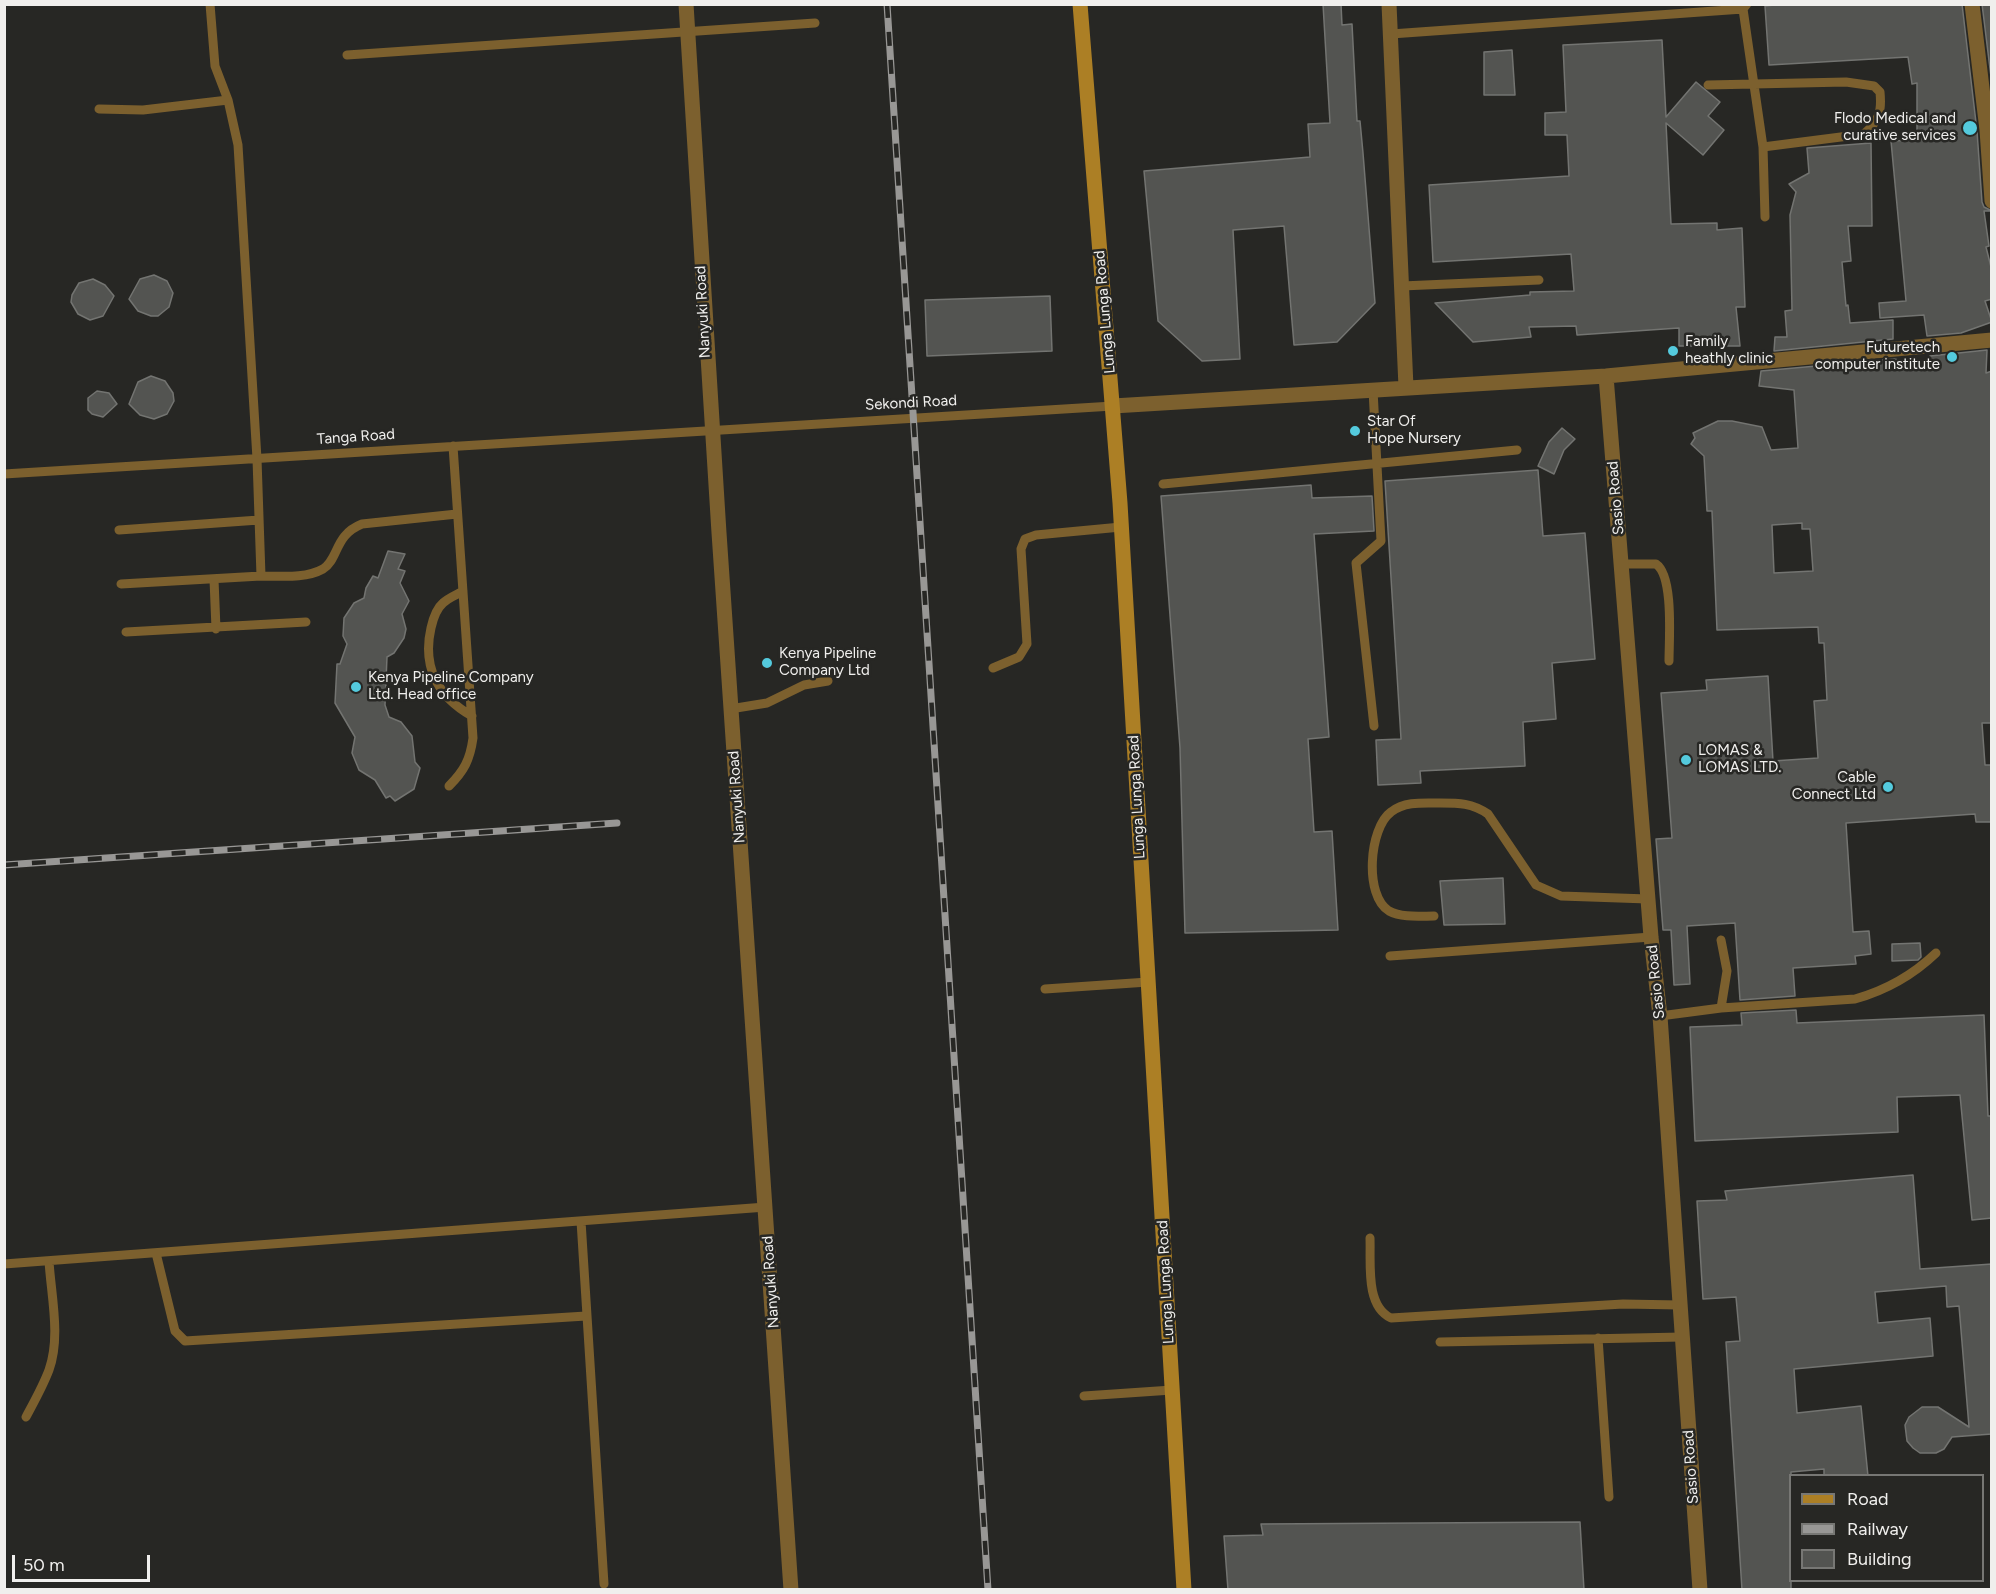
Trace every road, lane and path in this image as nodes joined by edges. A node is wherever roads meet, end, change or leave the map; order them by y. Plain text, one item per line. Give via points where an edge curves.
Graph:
1 (210, 4) edge
2 (686, 4) edge
3 (1080, 4) edge
4 (1389, 4) edge
5 (1972, 4) edge
6 (1745, 7) edge
7 (815, 23) dead end
8 (687, 32) junction
9 (1391, 34) junction
10 (347, 55) dead end
11 (1753, 82) junction
12 (1708, 85) dead end
13 (228, 100) junction
14 (99, 109) dead end
15 (1763, 147) junction
16 (1992, 201) edge
17 (1765, 217) dead end
18 (1539, 280) dead end
19 (1402, 286) junction
20 (1992, 340) edge
21 (1606, 376) junction
22 (1406, 387) junction
23 (1373, 390) junction
24 (1113, 406) junction
25 (710, 430) junction
26 (453, 446) junction
27 (1517, 450) dead end
28 (257, 459) junction
29 (1376, 463) junction
30 (4, 474) edge
31 (1163, 483) dead end
32 (457, 514) junction
33 (259, 520) junction
34 (1121, 527) junction
35 (119, 530) dead end
36 (1622, 564) junction
37 (261, 576) junction
38 (214, 579) junction
39 (121, 584) dead end
40 (463, 591) junction
41 (306, 622) dead end
42 (216, 629) junction
43 (126, 633) dead end
44 (1669, 661) dead end
45 (993, 669) dead end
46 (828, 681) dead end
47 (730, 709) junction
48 (472, 716) junction
49 (1374, 726) dead end
50 (449, 786) dead end
51 (1648, 899) junction
52 (1434, 916) dead end
53 (1651, 937) junction
54 (1721, 940) dead end
55 (1936, 954) dead end
56 (1390, 956) dead end
57 (1148, 982) junction
58 (1045, 989) dead end
59 (1721, 1008) junction
60 (1660, 1016) junction
61 (766, 1207) junction
62 (580, 1221) junction
63 (1370, 1238) dead end
64 (156, 1253) junction
65 (49, 1261) junction
66 (4, 1264) edge
67 (1680, 1305) junction
68 (586, 1316) junction
69 (1682, 1337) junction
70 (1598, 1338) junction
71 (1440, 1342) dead end
72 (1172, 1390) junction
73 (1084, 1396) dead end
74 (26, 1417) dead end
75 (1609, 1497) dead end
76 (604, 1584) dead end
77 (791, 1590) edge
78 (1184, 1590) edge
79 (1700, 1590) edge

1 - 13 lane via 215,66
2 - 8 street, Nanyuki Road
3 - 24 main road, Lunga Lunga Road
4 - 9 street
5 - 16 street
6 - 9 lane
6 - 11 lane
7 - 8 lane
8 - 10 lane
8 - 25 street, Nanyuki Road
9 - 19 street
11 - 12 lane
11 - 15 lane
11 - 15 lane via 1846,82 1874,86 1880,92 1882,108 1877,122 1864,134
13 - 14 lane via 143,110
13 - 28 lane via 238,145
15 - 17 lane
18 - 19 lane
19 - 22 street
20 - 21 street
21 - 22 street
21 - 36 street, Sasio Road
22 - 23 street
23 - 24 street
23 - 29 lane
24 - 25 lane, Sekondi Road
24 - 34 main road, Lunga Lunga Road
25 - 26 lane, Tanga Road
25 - 47 street, Nanyuki Road
26 - 28 lane, Tanga Road
26 - 32 lane
27 - 29 lane
28 - 30 lane, Tanga Road
28 - 33 lane
29 - 31 lane
29 - 49 lane via 1381,541 1356,563
32 - 37 lane via 362,524 348,529 325,568 307,575
32 - 40 lane
33 - 35 lane
33 - 37 lane
34 - 45 lane via 1025,539 1021,549 1028,644 1019,657
34 - 57 main road, Lunga Lunga Road
36 - 44 lane via 1656,564 1664,571
36 - 51 street, Sasio Road
37 - 38 lane
38 - 39 lane
38 - 42 lane
40 - 48 lane
40 - 48 lane via 444,602 436,613 428,655 435,681 446,699
41 - 42 lane
42 - 43 lane
46 - 47 lane via 804,685 767,704
47 - 61 street, Nanyuki Road
48 - 50 lane via 470,758
51 - 52 lane via 1561,896 1549,892 1536,885 1488,814 1477,807 1461,802 1402,806 1390,812 1376,837 1374,894 1395,914
51 - 53 street, Sasio Road
53 - 56 lane
53 - 60 street, Sasio Road
54 - 59 lane via 1727,971
55 - 59 lane via 1912,975 1855,999
57 - 58 lane
57 - 72 main road, Lunga Lunga Road
59 - 60 lane
60 - 67 street, Sasio Road
61 - 62 lane
61 - 77 street, Nanyuki Road
62 - 64 lane
62 - 68 lane
63 - 67 lane via 1374,1302 1380,1313 1390,1318 1623,1304
64 - 65 lane
64 - 68 lane via 176,1331 185,1341
65 - 66 lane
65 - 74 lane via 52,1355 49,1370
67 - 69 street, Sasio Road
68 - 76 lane
69 - 70 lane
69 - 79 street, Sasio Road
70 - 71 lane
70 - 75 lane
72 - 73 lane
72 - 78 main road, Lunga Lunga Road

